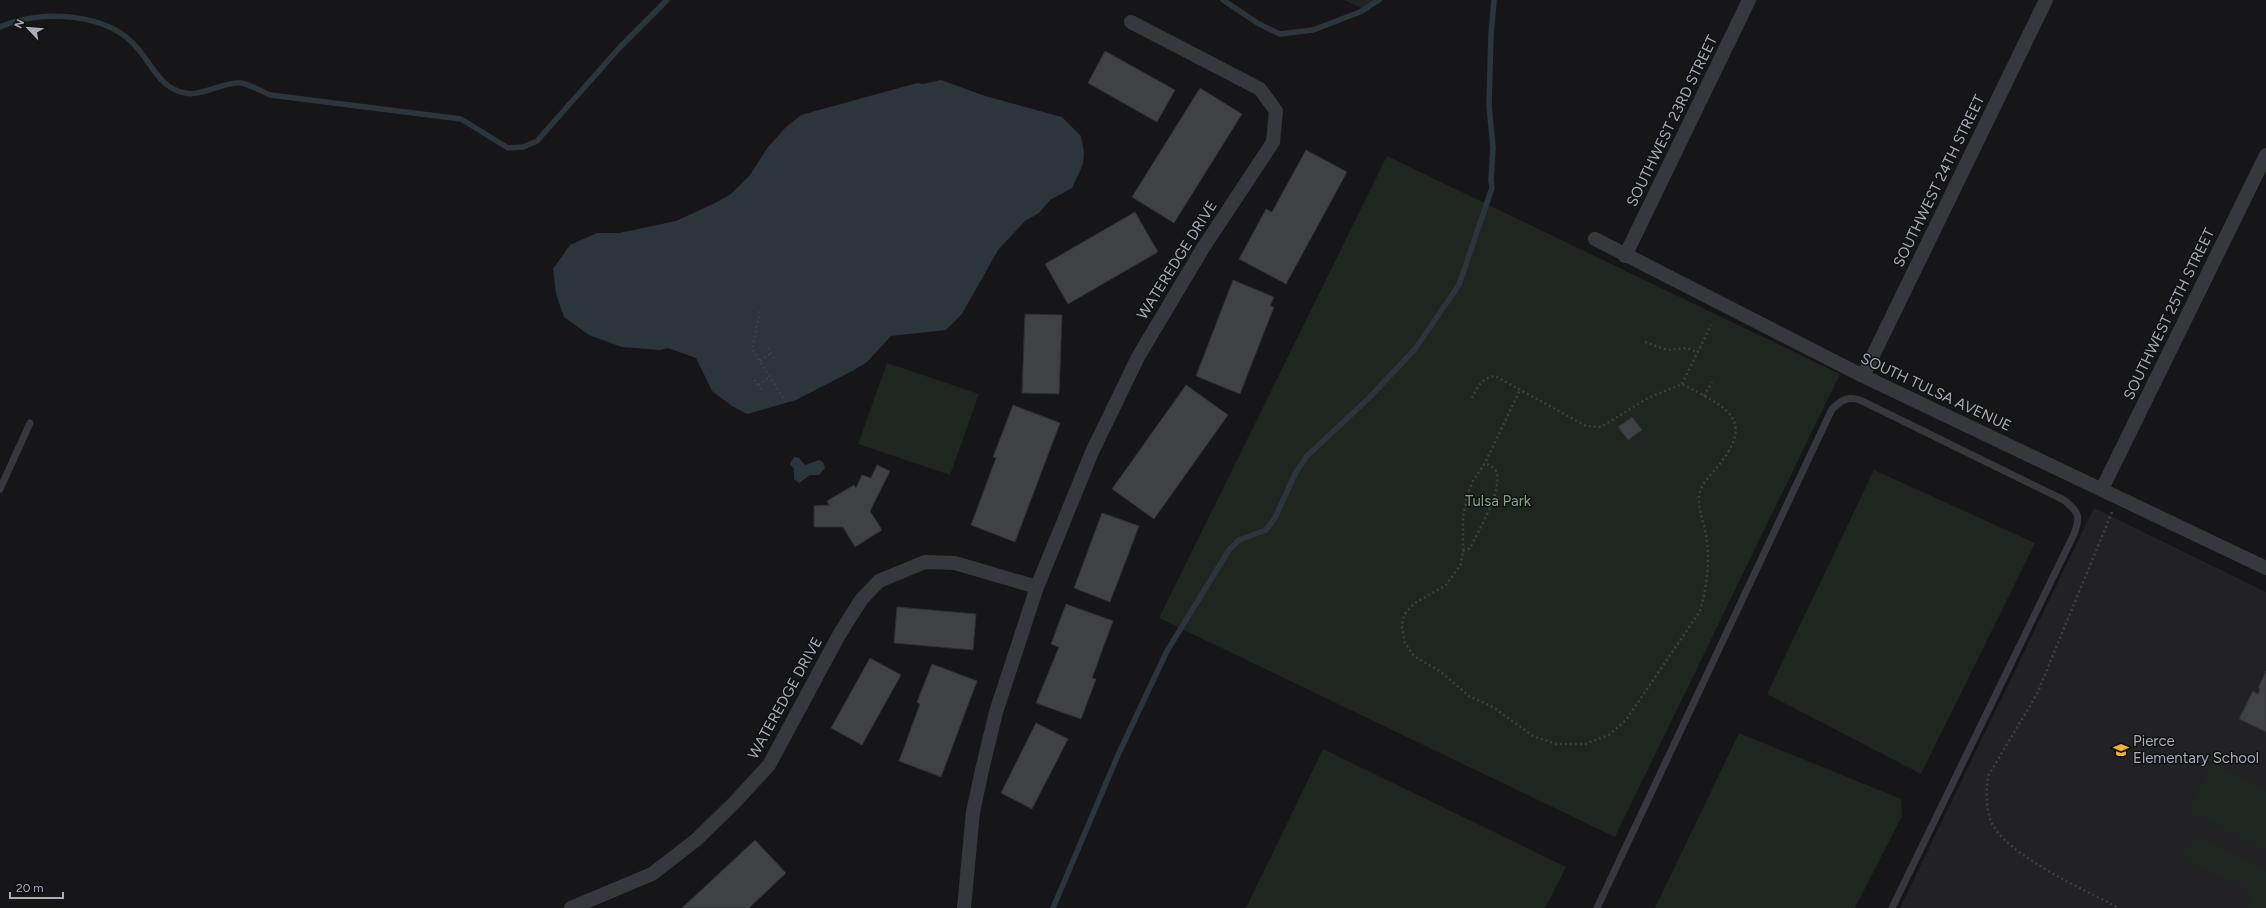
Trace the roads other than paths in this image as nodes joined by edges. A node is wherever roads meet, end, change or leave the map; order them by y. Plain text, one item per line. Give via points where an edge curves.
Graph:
1 (1749, 0) edge
2 (2046, 0) edge
3 (1131, 22) dead end
4 (2266, 155) edge
5 (1595, 239) dead end
6 (1625, 256) junction
7 (1863, 376) junction
8 (30, 424) dead end
9 (0, 489) edge
10 (2102, 489) junction
11 (2266, 568) edge
12 (1037, 587) junction
13 (571, 908) edge
14 (964, 908) edge
15 (1597, 908) edge
16 (1892, 908) edge

1 - 6 street, SOUTHWEST 23RD STREET
2 - 7 street, SOUTHWEST 24TH STREET
3 - 12 street, WATEREDGE DRIVE via 1260,89 1276,111 1273,142 1203,248 1138,357 1092,452
4 - 10 street, SOUTHWEST 25TH STREET
5 - 6 street, SOUTH TULSA AVENUE
6 - 7 street, SOUTH TULSA AVENUE
7 - 10 street, SOUTH TULSA AVENUE
8 - 9 lane
10 - 11 street, SOUTH TULSA AVENUE
12 - 13 street, WATEREDGE DRIVE via 955,563 925,562 879,581 861,600 839,635 769,765 734,803 696,840 652,874
12 - 14 street, WATEREDGE DRIVE via 996,712 982,770 973,812
15 - 16 lane via 1832,409 1850,397 2064,500 2076,510 2079,520

